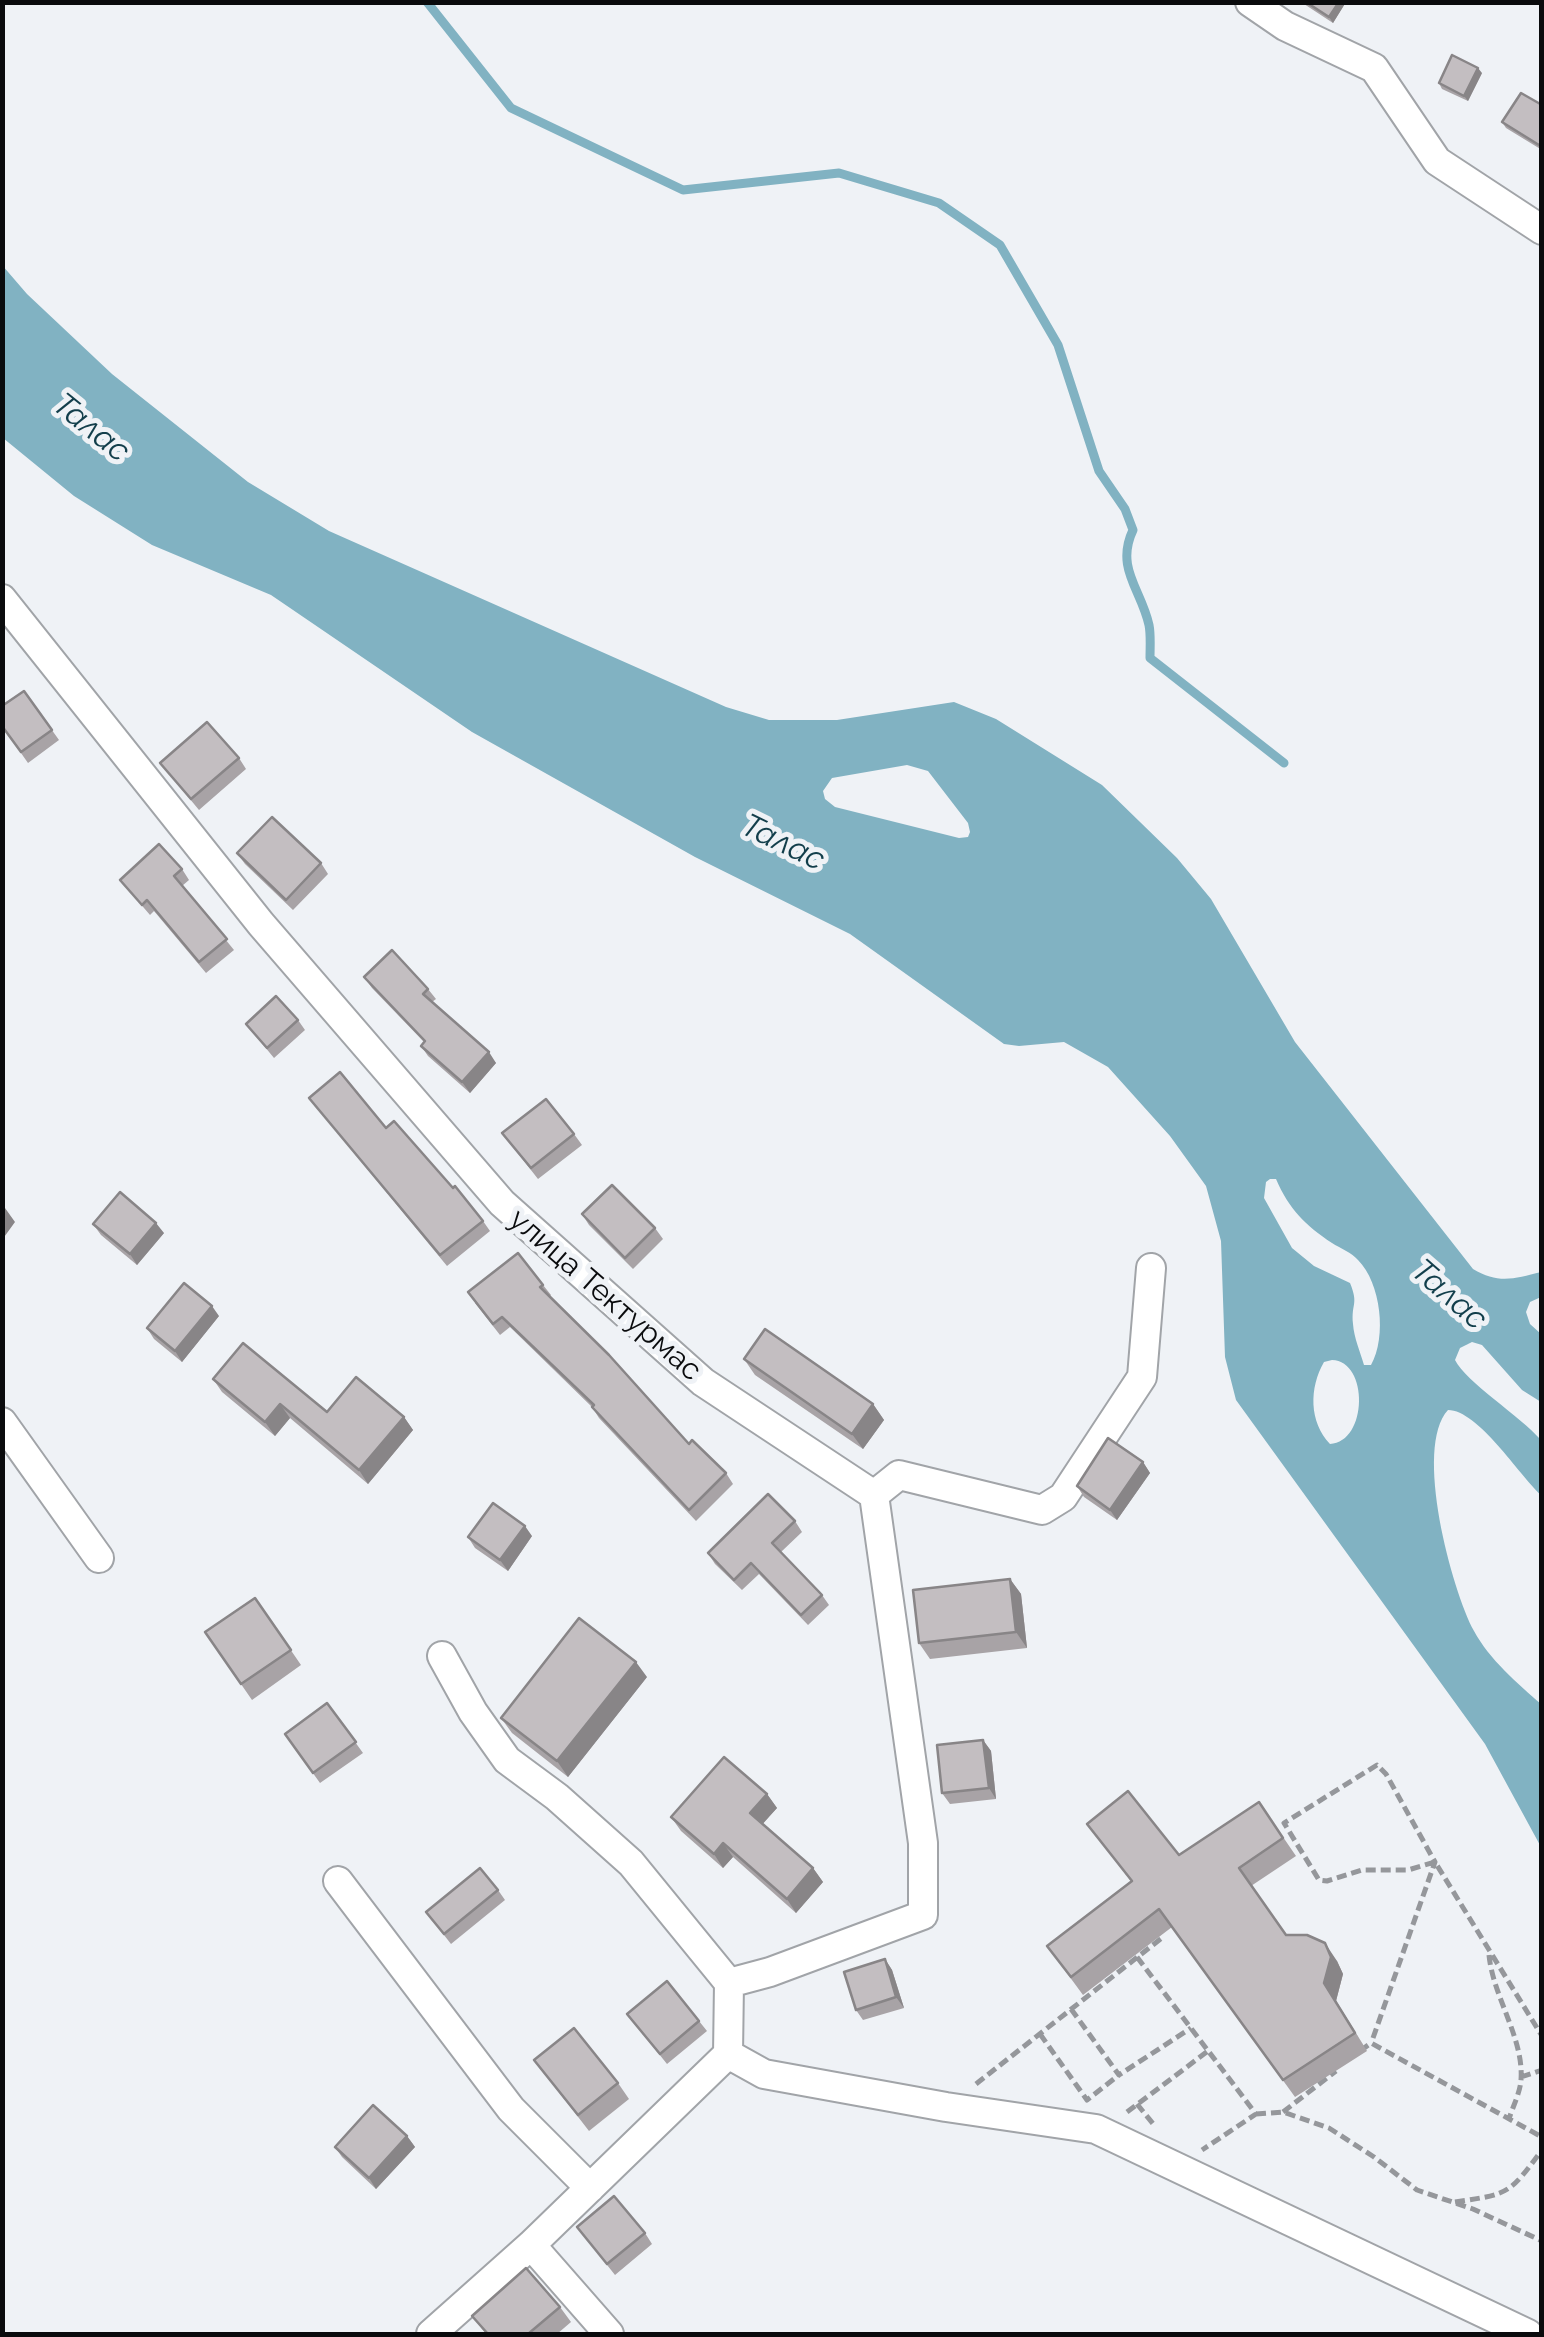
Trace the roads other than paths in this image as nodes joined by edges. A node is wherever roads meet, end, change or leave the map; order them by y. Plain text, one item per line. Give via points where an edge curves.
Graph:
1 (1250, 2) edge
2 (1542, 230) edge
3 (2, 599) edge
4 (1151, 1268) dead end
5 (2, 1422) edge
6 (874, 1495) junction
7 (99, 1558) dead end
8 (442, 1656) dead end
9 (338, 1880) dead end
10 (729, 1983) junction
11 (728, 2054) junction
12 (590, 2188) junction
13 (531, 2245) junction
14 (431, 2334) edge
15 (609, 2334) edge
16 (1528, 2334) edge

1 - 2 street via 1374,68 1437,161
3 - 6 street, улица Тектурмас via 261,924 502,1203 703,1382
4 - 6 street via 1142,1377 1063,1497 1042,1510 900,1475
5 - 7 street
6 - 10 street via 923,1843 923,1915
8 - 10 street via 507,1760 631,1862
9 - 12 street via 511,2110
10 - 11 street
11 - 12 street
11 - 16 street via 764,2074 1096,2129
12 - 13 street
13 - 14 street
13 - 15 street

